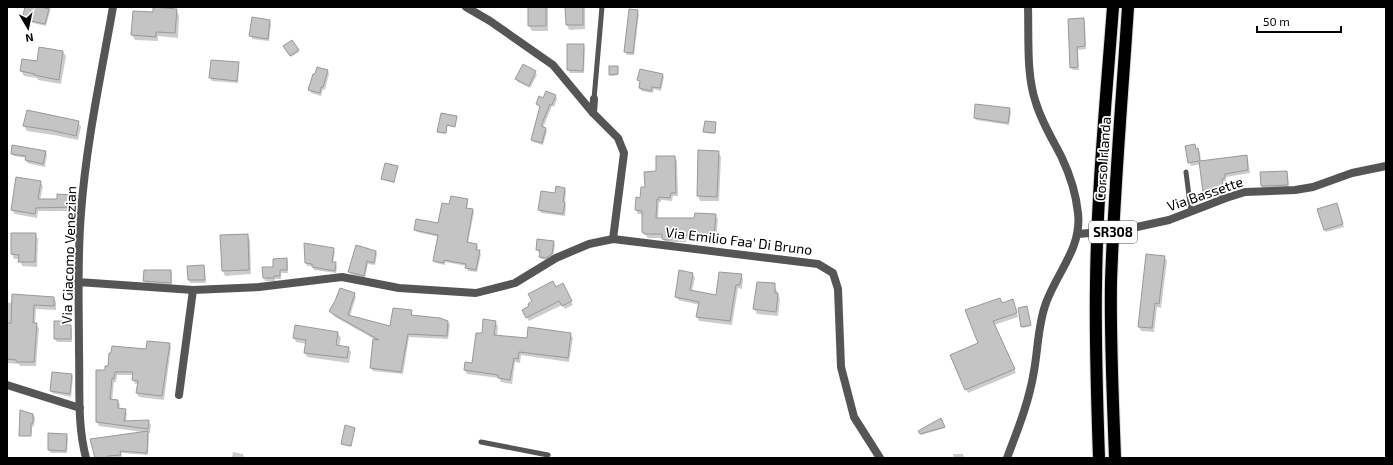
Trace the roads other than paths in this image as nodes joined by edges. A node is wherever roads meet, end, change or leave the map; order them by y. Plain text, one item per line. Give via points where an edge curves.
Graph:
1 (113, 7) edge
2 (466, 7) edge
3 (602, 7) edge
4 (1028, 7) edge
5 (1113, 7) edge
6 (1128, 7) edge
7 (594, 99) joint
8 (593, 113) junction
9 (1386, 166) edge
10 (1186, 172) dead end
11 (1191, 212) junction
12 (1078, 234) junction
13 (613, 239) junction
14 (78, 282) junction
15 (193, 290) junction
16 (7, 386) edge
17 (179, 395) dead end
18 (80, 408) junction
19 (482, 442) dead end
20 (86, 458) edge
21 (547, 458) edge
22 (880, 458) edge
23 (1007, 458) edge
24 (1099, 458) edge
25 (1115, 458) edge

1 - 14 street, Via Giacomo Venezian via 88,145 81,213
2 - 8 street via 553,65
3 - 7 lane
4 - 12 street via 1032,85 1044,124 1063,160 1073,187 1078,214
5 - 24 highway, Corso Irlanda / SR308, bridge via 1096,284
6 - 25 highway, Corso Irlanda / SR308, bridge via 1111,284
7 - 8 street
8 - 13 street via 618,138 624,153
9 - 11 street, Via Bassette via 1352,172 1313,187 1245,192
10 - 11 lane
11 - 12 street, Via Bassette via 1169,220 1123,230
12 - 23 street via 1069,258 1046,302 1029,396
13 - 15 street, Via Emilio Faa' Di Bruno via 589,244 556,258 515,283 476,293 399,288 342,277 259,287
13 - 22 street, Via Emilio Faa' Di Bruno via 818,264 833,272 838,289 841,367 854,418
14 - 15 street, Via Emilio Faa' Di Bruno
14 - 18 street, Via Giacomo Venezian
15 - 17 street
16 - 18 street
18 - 20 street, Via Giacomo Venezian
19 - 21 lane via 548,455

